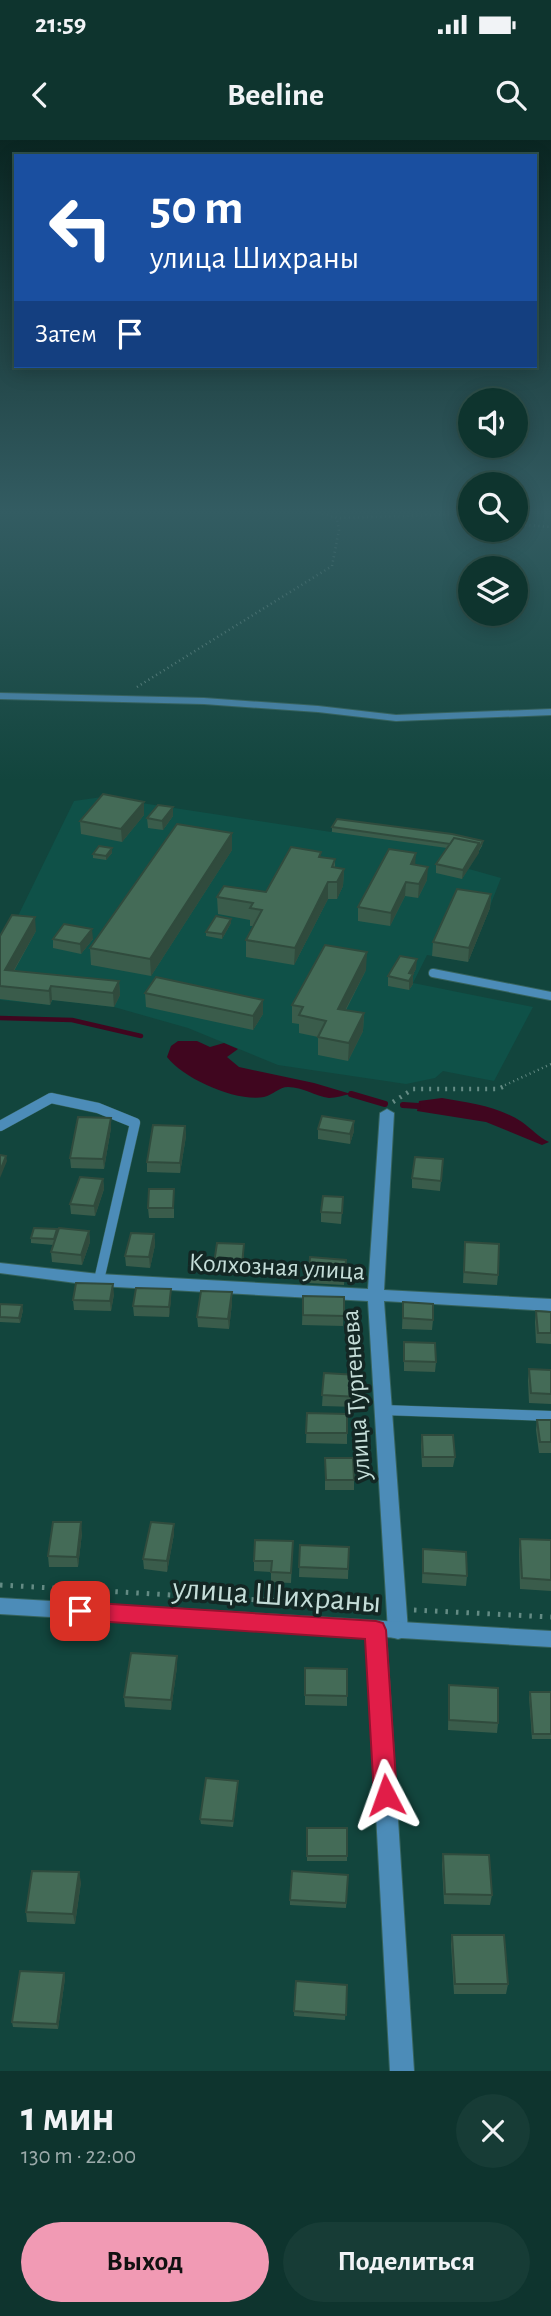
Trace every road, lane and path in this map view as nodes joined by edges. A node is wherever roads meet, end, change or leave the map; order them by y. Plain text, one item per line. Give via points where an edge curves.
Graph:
1 (275, 601) edge
2 (0, 696) edge
3 (116, 699) junction
4 (551, 712) edge
5 (433, 973) dead end
6 (551, 996) edge
7 (551, 1064) edge
8 (387, 1113) joint
9 (0, 1126) edge
10 (0, 1268) edge
11 (99, 1280) junction
12 (376, 1296) junction
13 (551, 1305) edge
14 (383, 1410) junction
15 (551, 1416) edge
16 (0, 1585) edge
17 (0, 1606) edge
18 (397, 1609) junction
19 (551, 1618) edge
20 (376, 1630) junction
21 (398, 1631) junction
22 (551, 1639) edge
23 (402, 2071) edge

1 - 3 path
2 - 3 street
3 - 4 street via 204,701 396,718
5 - 6 lane
7 - 8 path via 498,1089 413,1089 394,1100
8 - 12 street, улица Тургенева
9 - 11 lane via 51,1098 98,1108 135,1123
10 - 11 street, Колхозная улица
11 - 12 street, Колхозная улица
12 - 13 street, Колхозная улица
12 - 14 street, улица Тургенева
14 - 15 lane
14 - 18 street, улица Тургенева
16 - 18 path
17 - 20 street, улица Шихраны
18 - 19 path
18 - 21 street, улица Тургенева
20 - 21 street, улица Шихраны
20 - 23 street
21 - 22 street, улица Шихраны

